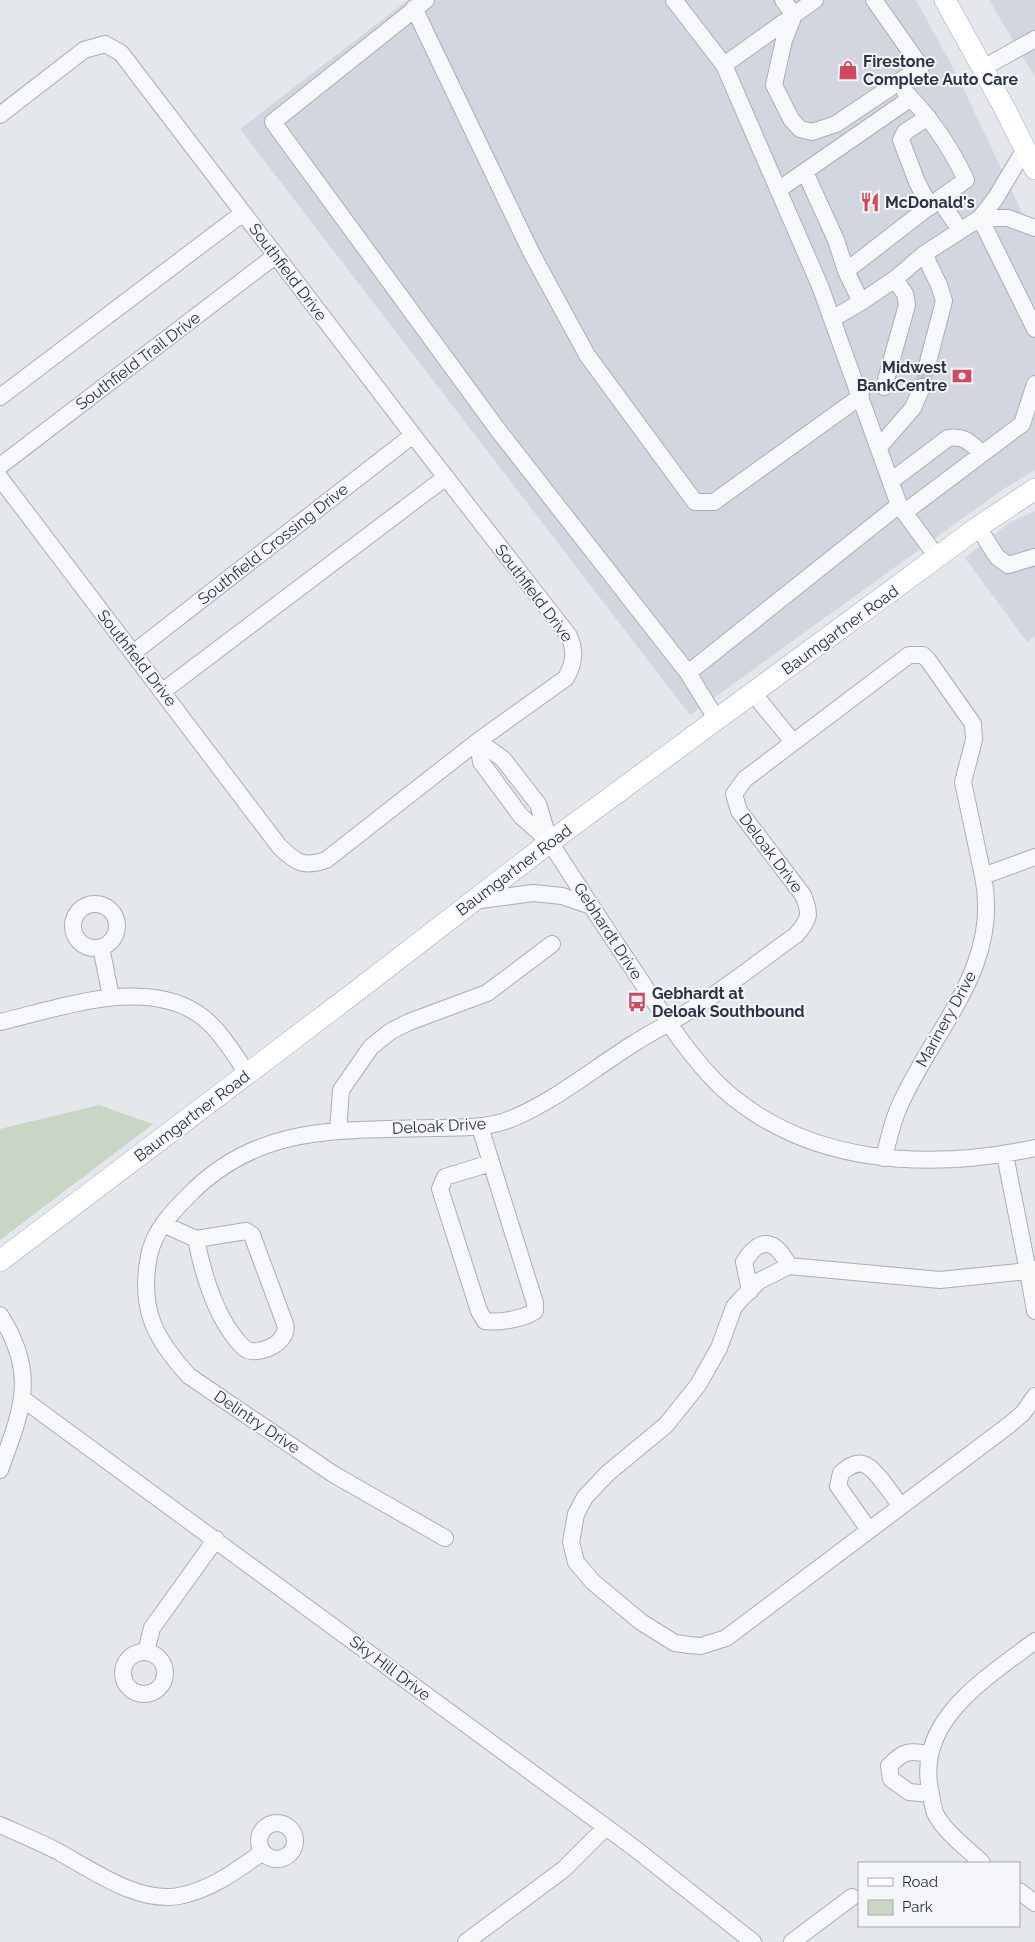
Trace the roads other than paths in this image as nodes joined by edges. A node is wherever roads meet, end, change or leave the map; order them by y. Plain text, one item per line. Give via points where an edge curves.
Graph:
1 (674, 0) edge
2 (783, 0) edge
3 (815, 0) edge
4 (874, 0) edge
5 (945, 0) edge
6 (420, 4) edge
7 (794, 15) junction
8 (1035, 39) edge
9 (724, 65) junction
10 (983, 68) junction
11 (896, 83) junction
12 (912, 98) junction
13 (0, 115) edge
14 (928, 117) junction
15 (1031, 156) edge
16 (806, 172) junction
17 (778, 190) junction
18 (935, 203) junction
19 (243, 213) junction
20 (980, 218) junction
21 (1035, 228) edge
22 (960, 230) junction
23 (924, 254) junction
24 (276, 256) junction
25 (846, 271) junction
26 (895, 279) junction
27 (861, 302) junction
28 (832, 319) junction
29 (1035, 329) edge
30 (928, 362) tunnel mouth
31 (1035, 384) edge
32 (922, 386) tunnel mouth
33 (884, 387) dead end
34 (0, 396) edge
35 (861, 396) junction
36 (413, 436) junction
37 (879, 447) junction
38 (982, 454) junction
39 (0, 466) edge
40 (446, 477) junction
41 (0, 478) edge
42 (891, 481) junction
43 (1035, 489) edge
44 (902, 508) junction
45 (978, 527) junction
46 (1035, 556) edge
47 (937, 557) junction
48 (132, 653) junction
49 (688, 673) junction
50 (163, 691) junction
51 (753, 693) junction
52 (717, 720) junction
53 (478, 741) junction
54 (793, 742) junction
55 (550, 842) junction
56 (1035, 858) edge
57 (983, 876) junction
58 (473, 901) junction
59 (591, 906) junction
60 (552, 944) dead end
61 (101, 947) dead end
62 (111, 997) junction
63 (0, 1022) edge
64 (669, 1023) junction
65 (248, 1073) junction
66 (480, 1127) junction
67 (338, 1131) junction
68 (1035, 1148) edge
69 (1005, 1155) junction
70 (884, 1158) junction
71 (491, 1163) junction
72 (163, 1224) junction
73 (196, 1239) junction
74 (150, 1250) joint
75 (0, 1261) edge
76 (789, 1266) junction
77 (1031, 1270) edge
78 (750, 1291) junction
79 (1035, 1311) edge
80 (0, 1315) edge
81 (1035, 1396) edge
82 (23, 1399) junction
83 (0, 1470) edge
84 (900, 1505) junction
85 (869, 1530) junction
86 (445, 1538) dead end
87 (216, 1539) junction
88 (1035, 1641) edge
89 (146, 1652) dead end
90 (929, 1754) junction
91 (931, 1794) junction
92 (0, 1826) edge
93 (605, 1828) junction
94 (263, 1852) dead end
95 (981, 1862) edge
96 (1020, 1892) edge
97 (852, 1897) dead end
98 (1035, 1903) edge
99 (466, 1942) edge
100 (753, 1942) edge
101 (792, 1942) edge

1 - 9 street
2 - 7 street
3 - 7 street
4 - 11 street via 921,67
5 - 10 main road
6 - 35 street via 532,254 587,355 695,502 714,502
6 - 49 street via 273,122 498,430
7 - 9 street
7 - 11 street via 784,40 774,85 800,129 812,132 836,124
8 - 10 street
9 - 17 street
10 - 15 main road
11 - 12 street
12 - 14 street
12 - 16 street
13 - 19 street, Southfield Drive via 84,50 105,44 114,47 122,53
14 - 18 street via 904,132 901,140 917,182
14 - 18 street via 966,180
15 - 20 street
16 - 17 street
16 - 25 street
17 - 28 street
18 - 22 street
18 - 25 street
19 - 24 street, Southfield Drive
19 - 34 street
20 - 21 street via 1008,218
20 - 22 street
20 - 29 street
22 - 23 street
23 - 26 street
23 - 30 street via 944,301
24 - 36 street, Southfield Drive
24 - 39 street, Southfield Trail Drive
25 - 27 street
26 - 27 street
26 - 33 street via 905,294 907,305
27 - 28 street
28 - 35 street
31 - 38 street via 1022,424
32 - 37 street via 913,408
35 - 37 street
36 - 40 street, Southfield Drive
36 - 48 street, Southfield Crossing Drive
37 - 42 street
38 - 42 street via 967,440 958,436 948,438
38 - 44 street
40 - 50 street
40 - 53 street, Southfield Drive via 569,636 573,646 571,668 566,678
41 - 48 street, Southfield Drive
42 - 44 street
43 - 45 main road, Baumgartner Road
44 - 47 street
44 - 49 street
45 - 46 street via 997,557 1008,565
45 - 47 main road, Baumgartner Road
47 - 51 main road, Baumgartner Road
48 - 50 street, Southfield Drive
49 - 52 street
50 - 53 street, Southfield Drive via 279,846 302,864 326,860
51 - 52 main road, Baumgartner Road
51 - 54 street
52 - 55 main road, Baumgartner Road
53 - 55 street via 503,759 538,804
54 - 57 street, Deloak Drive via 909,655 923,655 973,724 974,740 963,782
54 - 64 street, Deloak Drive via 744,778 734,794 744,818 803,894 808,909 807,922 788,940
55 - 58 main road, Baumgartner Road
55 - 59 street, Gebhardt Drive
56 - 57 street
57 - 70 street, Marinery Drive via 988,921 983,945 971,978 899,1107
58 - 59 street via 533,893 562,896
58 - 65 main road, Baumgartner Road
59 - 64 street, Gebhardt Drive
60 - 67 street via 487,993 409,1022 370,1047 341,1090
61 - 62 street
62 - 63 street
62 - 65 street via 148,997 188,1008 206,1020
64 - 66 street, Deloak Drive via 534,1108 509,1120
64 - 70 street, Gebhardt Drive via 702,1068 761,1117 824,1146
65 - 75 main road, Baumgartner Road
66 - 67 street, Deloak Drive
66 - 71 street
67 - 72 street, Deloak Drive via 316,1132 266,1143 201,1183
68 - 69 street, Gebhardt Drive
69 - 70 street, Gebhardt Drive via 942,1160
69 - 77 street
71 - 71 street via 445,1177 440,1189 480,1311 485,1321 492,1322 530,1314 535,1311 535,1303
72 - 73 street
72 - 74 street, Deloak Drive
73 - 73 street via 246,1230 252,1235 285,1324 285,1337 266,1350 252,1352 244,1349 218,1309
74 - 86 street, Delintry Drive via 145,1298 154,1329 189,1376 333,1474
76 - 77 street via 940,1280
76 - 78 street via 759,1281
76 - 78 street via 777,1247 769,1243 758,1245 744,1262
77 - 79 street
78 - 85 street via 734,1306 719,1348 698,1385 666,1425 608,1473 585,1497 572,1528 571,1542 576,1562 610,1599 641,1622 675,1643 701,1646 726,1638
80 - 82 street via 16,1343 22,1363
81 - 84 street via 1009,1425
82 - 83 street
82 - 87 street, Sky Hill Drive
84 - 85 street
84 - 85 street via 873,1471 863,1464 851,1466 841,1473 838,1486
87 - 89 street via 152,1628
87 - 93 street, Sky Hill Drive
88 - 90 street via 969,1691 941,1726
90 - 91 street via 927,1779
90 - 91 street via 915,1751 900,1754 889,1766 891,1779 909,1792
91 - 95 street via 940,1819
92 - 94 street via 58,1851 100,1877 164,1897 179,1896 216,1883
93 - 99 street via 564,1868
93 - 100 street, Sky Hill Drive
96 - 98 street
97 - 101 street

